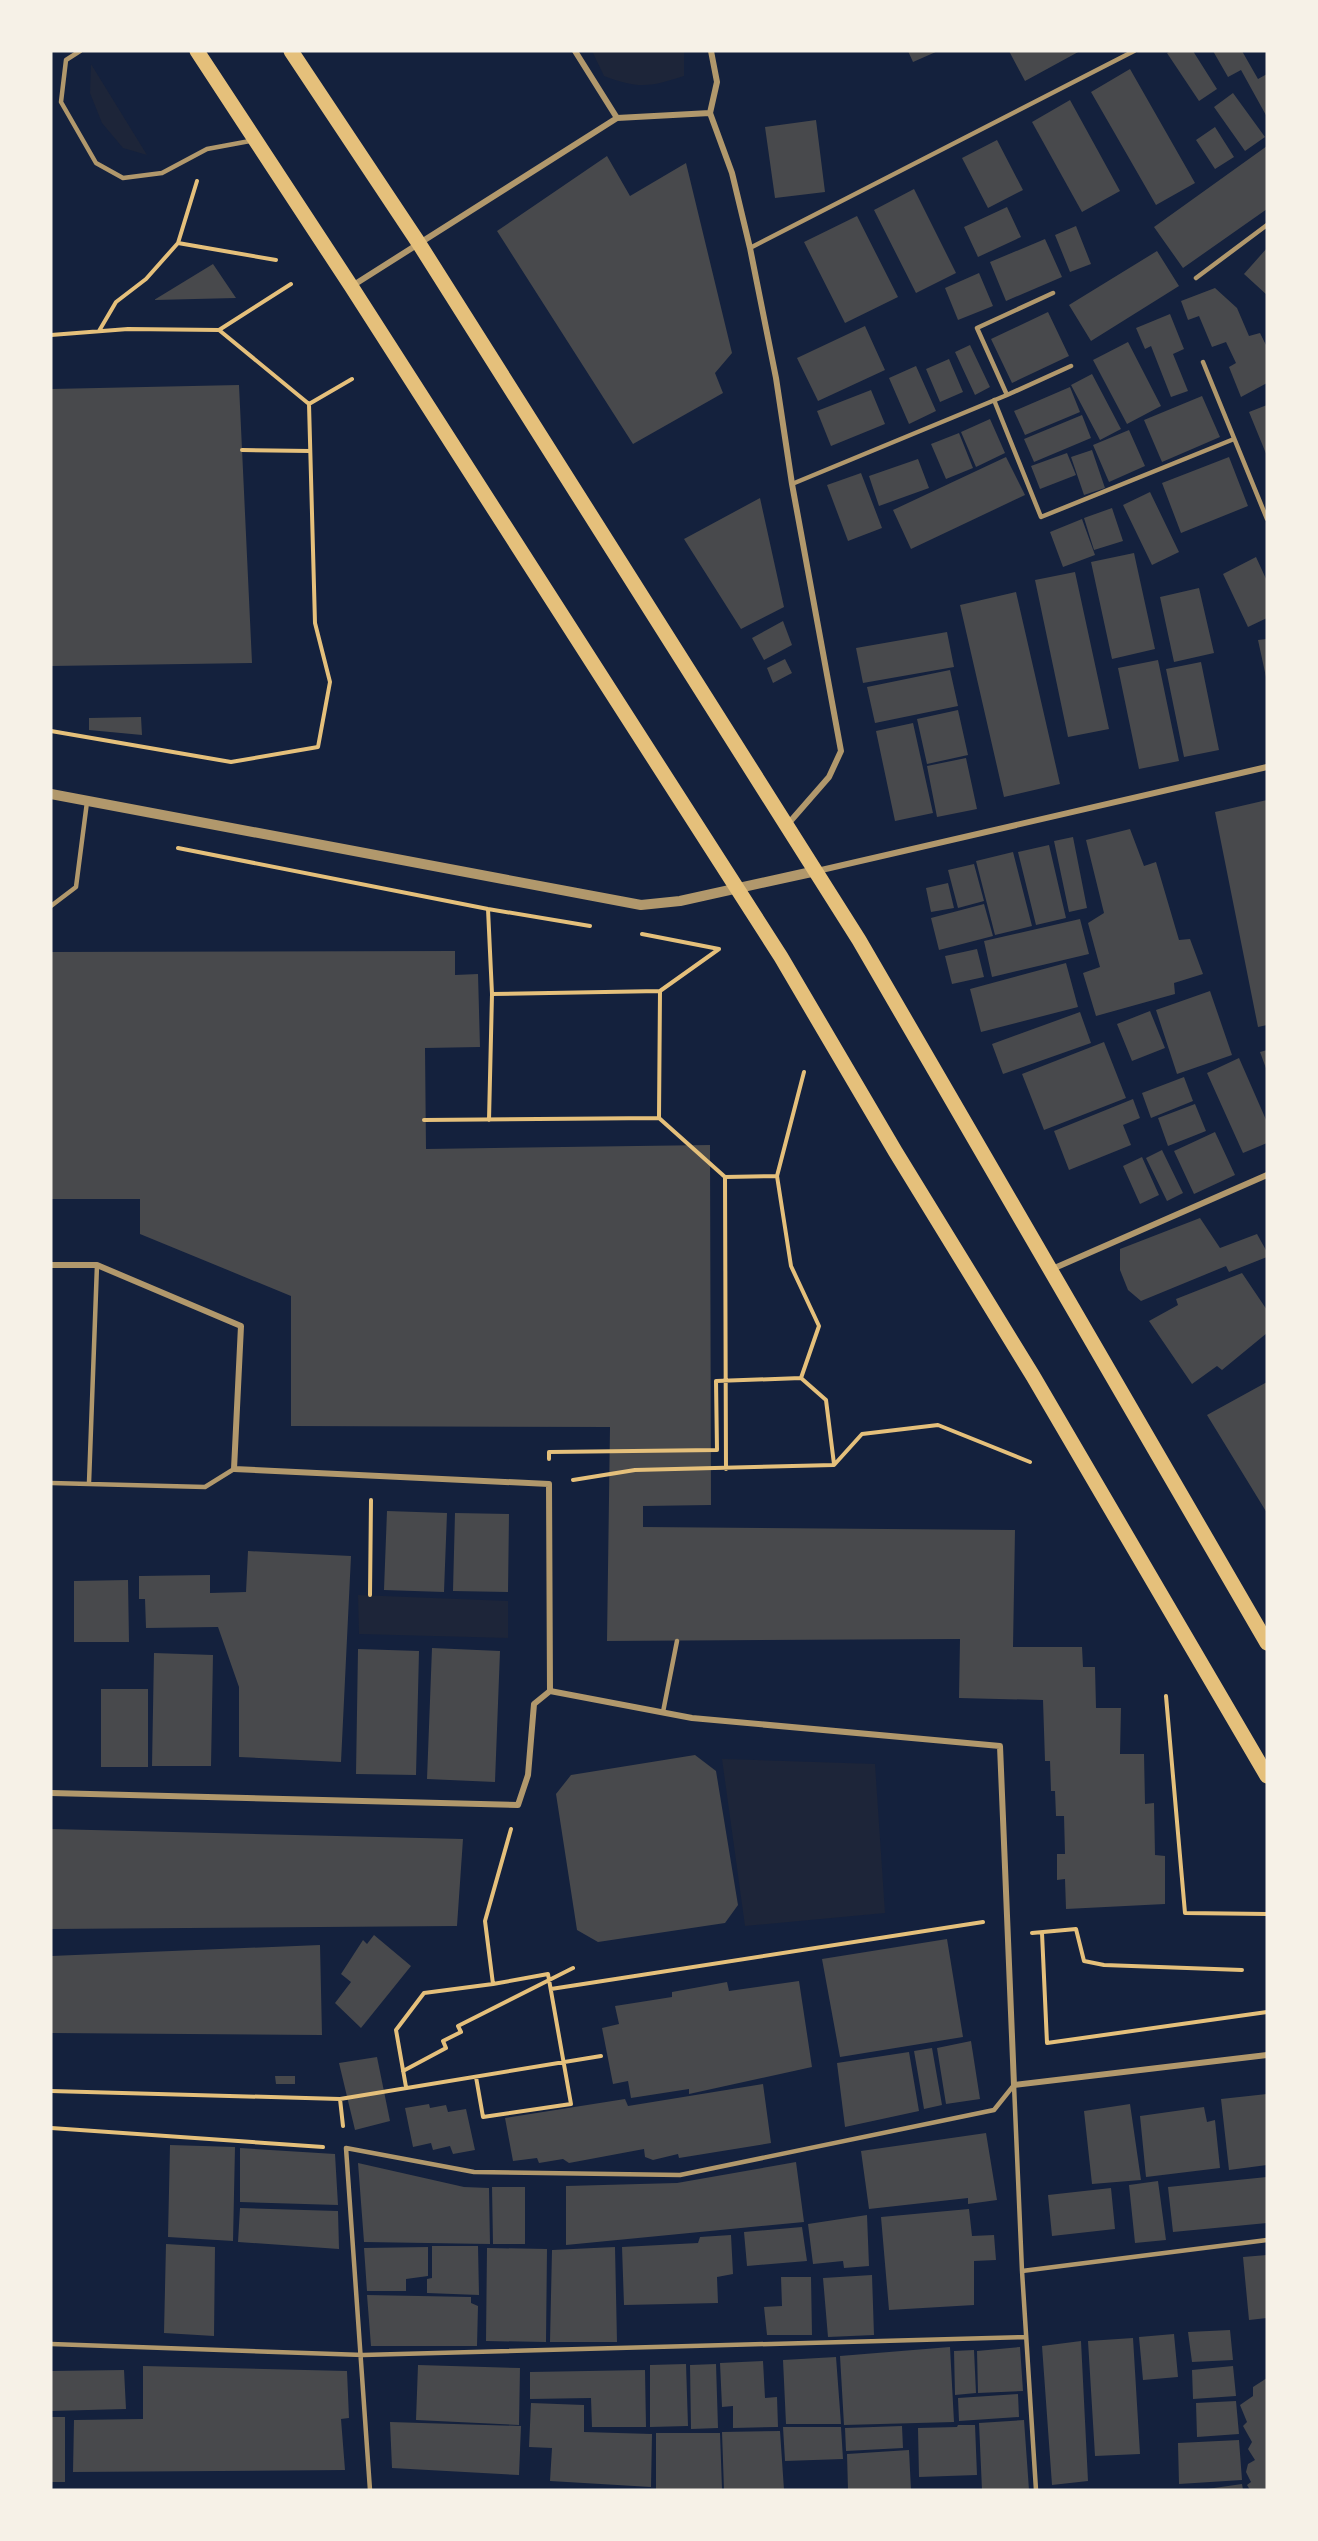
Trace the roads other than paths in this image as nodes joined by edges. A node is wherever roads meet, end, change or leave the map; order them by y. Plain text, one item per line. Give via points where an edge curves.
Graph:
1 (80, 51) edge
2 (197, 51) edge
3 (291, 51) edge
4 (575, 51) edge
5 (711, 51) edge
6 (1134, 51) edge
7 (710, 113) junction
8 (617, 118) junction
9 (256, 140) junction
10 (1267, 225) edge
11 (418, 242) junction
12 (750, 248) junction
13 (1196, 278) dead end
14 (351, 286) junction
15 (1053, 293) dead end
16 (1203, 362) dead end
17 (1071, 366) dead end
18 (1006, 395) junction
19 (994, 400) junction
20 (1234, 439) junction
21 (792, 483) junction
22 (1267, 519) edge
23 (1267, 767) edge
24 (51, 794) edge
25 (87, 801) junction
26 (788, 825) junction
27 (816, 871) junction
28 (738, 888) junction
29 (51, 906) edge
30 (1267, 1175) edge
31 (51, 1265) edge
32 (97, 1265) junction
33 (1049, 1270) junction
34 (234, 1469) junction
35 (51, 1483) edge
36 (89, 1483) junction
37 (677, 1641) dead end
38 (1267, 1643) edge
39 (550, 1691) junction
40 (663, 1713) junction
41 (1267, 1776) edge
42 (51, 1793) edge
43 (1267, 2055) edge
44 (1014, 2085) junction
45 (1267, 2240) edge
46 (1022, 2271) junction
47 (1026, 2337) junction
48 (51, 2344) edge
49 (363, 2355) junction
50 (370, 2490) edge
51 (1036, 2490) edge

1 - 9 lane via 66,60 61,102 96,163 123,178 162,173 207,149
2 - 9 main road
3 - 11 main road
4 - 8 street
5 - 7 street via 717,82
6 - 12 lane
7 - 8 street
7 - 12 street via 732,173
8 - 11 street
9 - 14 main road
10 - 13 lane
11 - 14 street
11 - 26 main road
12 - 21 street
14 - 28 main road
15 - 18 lane via 977,328
16 - 20 lane
17 - 18 lane
18 - 19 lane
19 - 20 lane via 1041,517
19 - 21 lane
20 - 22 lane
21 - 26 street via 841,751 829,777
23 - 27 street
24 - 25 street
25 - 28 street via 641,905
25 - 29 lane via 76,887
26 - 27 main road
27 - 28 street
27 - 33 main road
28 - 41 main road via 1033,1376
30 - 33 street
31 - 32 street
32 - 34 street via 241,1326
32 - 36 lane
33 - 38 main road
34 - 36 lane via 205,1487
34 - 39 street via 549,1484
35 - 36 lane
37 - 40 lane
39 - 40 street
39 - 42 street via 534,1704 528,1775 518,1804
40 - 44 street via 1000,1746
43 - 44 street
44 - 46 lane
44 - 49 lane via 994,2110 680,2175 474,2172 346,2148
45 - 46 lane
46 - 47 lane
47 - 49 lane
47 - 51 lane
48 - 49 lane
49 - 50 lane

